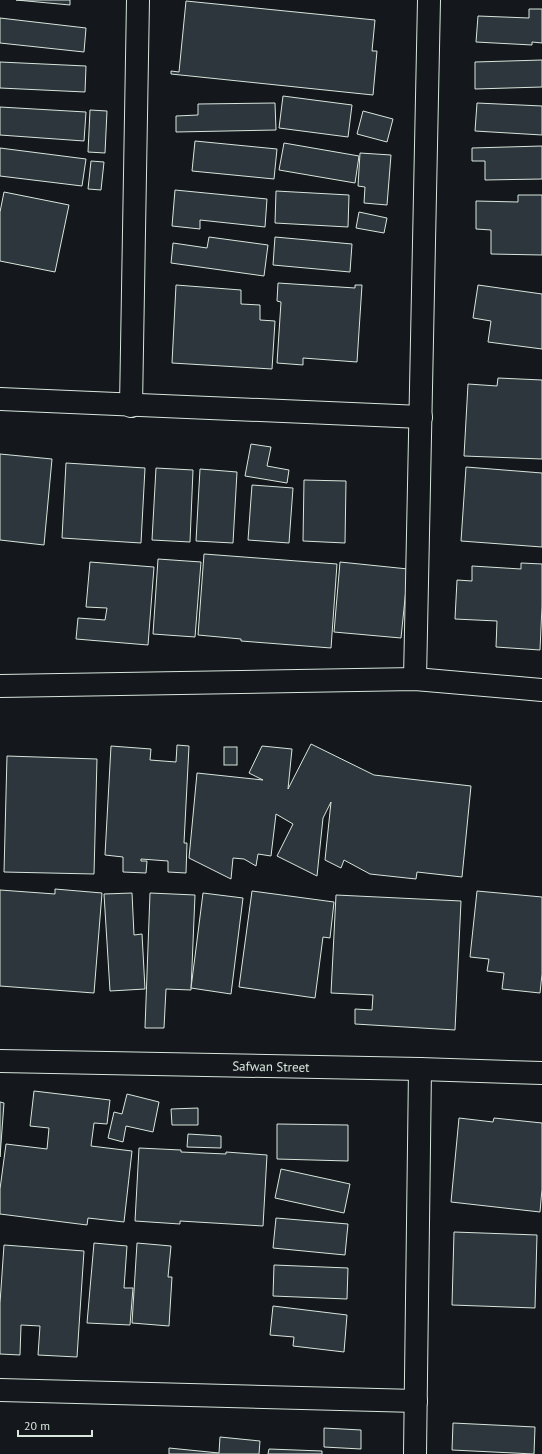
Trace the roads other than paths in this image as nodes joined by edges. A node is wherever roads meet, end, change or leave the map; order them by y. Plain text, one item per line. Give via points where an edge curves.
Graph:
1 (138, 0) edge
2 (429, 0) edge
3 (0, 399) edge
4 (131, 406) junction
5 (421, 418) junction
6 (415, 679) junction
7 (0, 686) edge
8 (542, 690) edge
9 (0, 1061) edge
10 (420, 1069) junction
11 (542, 1073) edge
12 (0, 1390) edge
13 (416, 1401) junction
14 (415, 1454) edge

1 - 4 street
2 - 5 street
3 - 4 street
4 - 5 street
5 - 6 street
6 - 7 street
6 - 8 street
9 - 10 street, Safwan Street
10 - 11 street, Safwan Street
10 - 13 street
12 - 13 street
13 - 14 street

